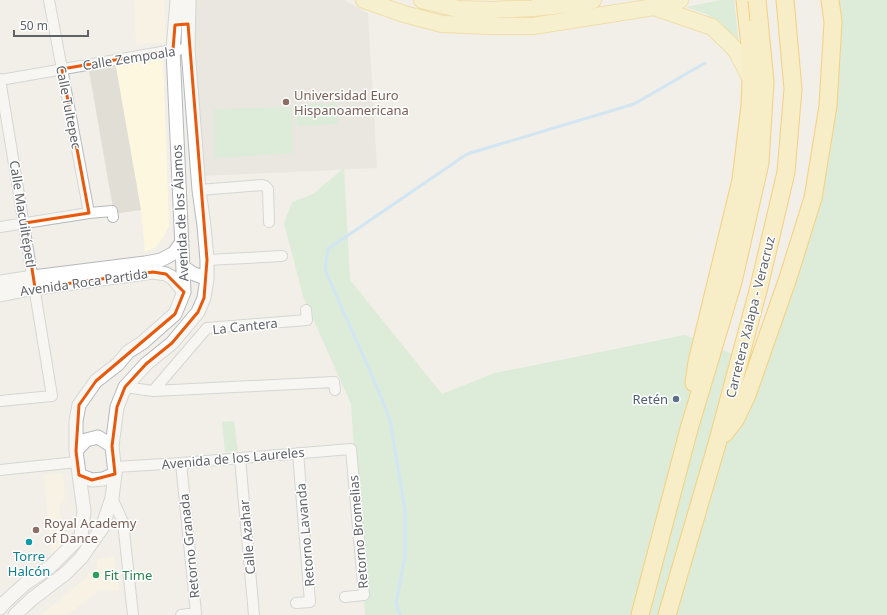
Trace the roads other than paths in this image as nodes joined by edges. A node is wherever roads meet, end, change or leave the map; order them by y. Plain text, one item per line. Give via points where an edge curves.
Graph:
1 (49, 0) edge
2 (177, 0) edge
3 (189, 0) edge
4 (364, 0) edge
5 (422, 0) edge
6 (593, 0) edge
7 (680, 0) edge
8 (765, 0) edge
9 (819, 0) edge
10 (830, 0) edge
11 (749, 3) edge
12 (786, 6) edge
13 (654, 7) junction
14 (833, 22) junction
15 (188, 24) junction
16 (175, 25) junction
17 (188, 49) junction
18 (173, 50) junction
19 (62, 69) junction
20 (0, 79) edge
21 (751, 79) junction
22 (199, 190) junction
23 (88, 213) junction
24 (113, 217) dead end
25 (269, 222) dead end
26 (25, 223) junction
27 (0, 227) edge
28 (182, 242) junction
29 (282, 256) dead end
30 (207, 260) junction
31 (183, 267) junction
32 (207, 279) junction
33 (0, 282) edge
34 (34, 283) junction
35 (184, 292) junction
36 (0, 295) edge
37 (306, 310) dead end
38 (125, 387) junction
39 (335, 390) dead end
40 (153, 391) junction
41 (0, 401) edge
42 (689, 429) junction
43 (717, 444) junction
44 (112, 446) junction
45 (352, 449) joint
46 (298, 453) junction
47 (240, 458) junction
48 (77, 462) junction
49 (181, 463) junction
50 (0, 470) edge
51 (115, 470) junction
52 (112, 498) junction
53 (345, 597) dead end
54 (296, 603) dead end
55 (0, 608) edge
56 (15, 615) edge
57 (133, 615) edge
58 (181, 615) edge
59 (254, 615) edge
60 (640, 615) edge
61 (666, 615) edge

1 - 19 street, Calle Tultepec
2 - 16 street, Avenida de los Álamos
3 - 15 street, Avenida de los Álamos
4 - 13 main road via 442,24 491,26 533,26
5 - 6 main road via 458,9 492,10 534,8
7 - 13 main road
8 - 11 highway
9 - 14 highway
10 - 14 highway
11 - 21 highway
11 - 42 highway, Carretera Xalapa - Veracruz, bridge via 760,20 765,82 760,163 733,282
12 - 43 highway, Carretera Xalapa - Veracruz via 793,89 786,172 760,287
13 - 21 main road via 712,27 737,52
14 - 43 highway via 828,106 813,198 746,396 735,420
15 - 16 street
15 - 17 street, Avenida de los Álamos
16 - 18 street, Avenida de los Álamos
17 - 18 street, Calle Zempoala
17 - 22 street, Avenida de los Álamos
18 - 19 street, Calle Zempoala
18 - 28 street, Avenida de los Álamos
19 - 20 street, Calle Zempoala
19 - 23 street, Calle Tultepec
20 - 26 street, Calle Macuiltépetl
21 - 42 highway via 742,180 697,362
22 - 25 street via 265,186 268,189
22 - 30 street, Avenida de los Álamos
23 - 24 street via 112,210
23 - 26 street
26 - 27 street
26 - 34 street, Calle Macuiltépetl
28 - 31 street, Avenida de los Álamos
28 - 34 street, Avenida Roca Partida via 174,253 161,260
29 - 30 street
30 - 32 street, Avenida de los Álamos
31 - 32 street
31 - 35 street, Avenida de los Álamos
32 - 38 street, Avenida de los Álamos via 204,298 198,312 172,343 146,364
33 - 34 street, Avenida Roca Partida
34 - 35 street, Avenida Roca Partida via 153,272 173,278
34 - 36 street, Avenida Roca Partida
34 - 41 street, Calle Macuiltépetl via 52,396
35 - 48 street, Avenida de los Álamos via 174,314 96,381 79,405 76,421
37 - 40 street, La Cantera via 307,320 207,328
38 - 40 street
38 - 44 street, Avenida de los Álamos via 117,407
39 - 40 street via 334,382
42 - 60 highway, Carretera Xalapa - Veracruz
43 - 61 highway, Carretera Xalapa - Veracruz
44 - 48 street via 98,437 86,440
44 - 51 street, Avenida de los Álamos
45 - 46 street, Avenida de los Laureles
45 - 53 street, Retorno Bromelias via 364,595
46 - 47 street, Avenida de los Laureles
46 - 54 street, Retorno Lavanda via 310,602
47 - 49 street, Avenida de los Laureles
47 - 59 street, Calle Azahar
48 - 50 street
48 - 51 street via 92,480 103,479
48 - 55 street, Avenida de los Álamos via 84,511 81,536 50,567 26,583
49 - 51 street, Avenida de los Laureles
49 - 58 street, Retorno Granada via 196,613
51 - 52 street, Avenida de los Álamos
52 - 56 street, Avenida de los Álamos via 102,528 81,558
52 - 57 street via 123,522

